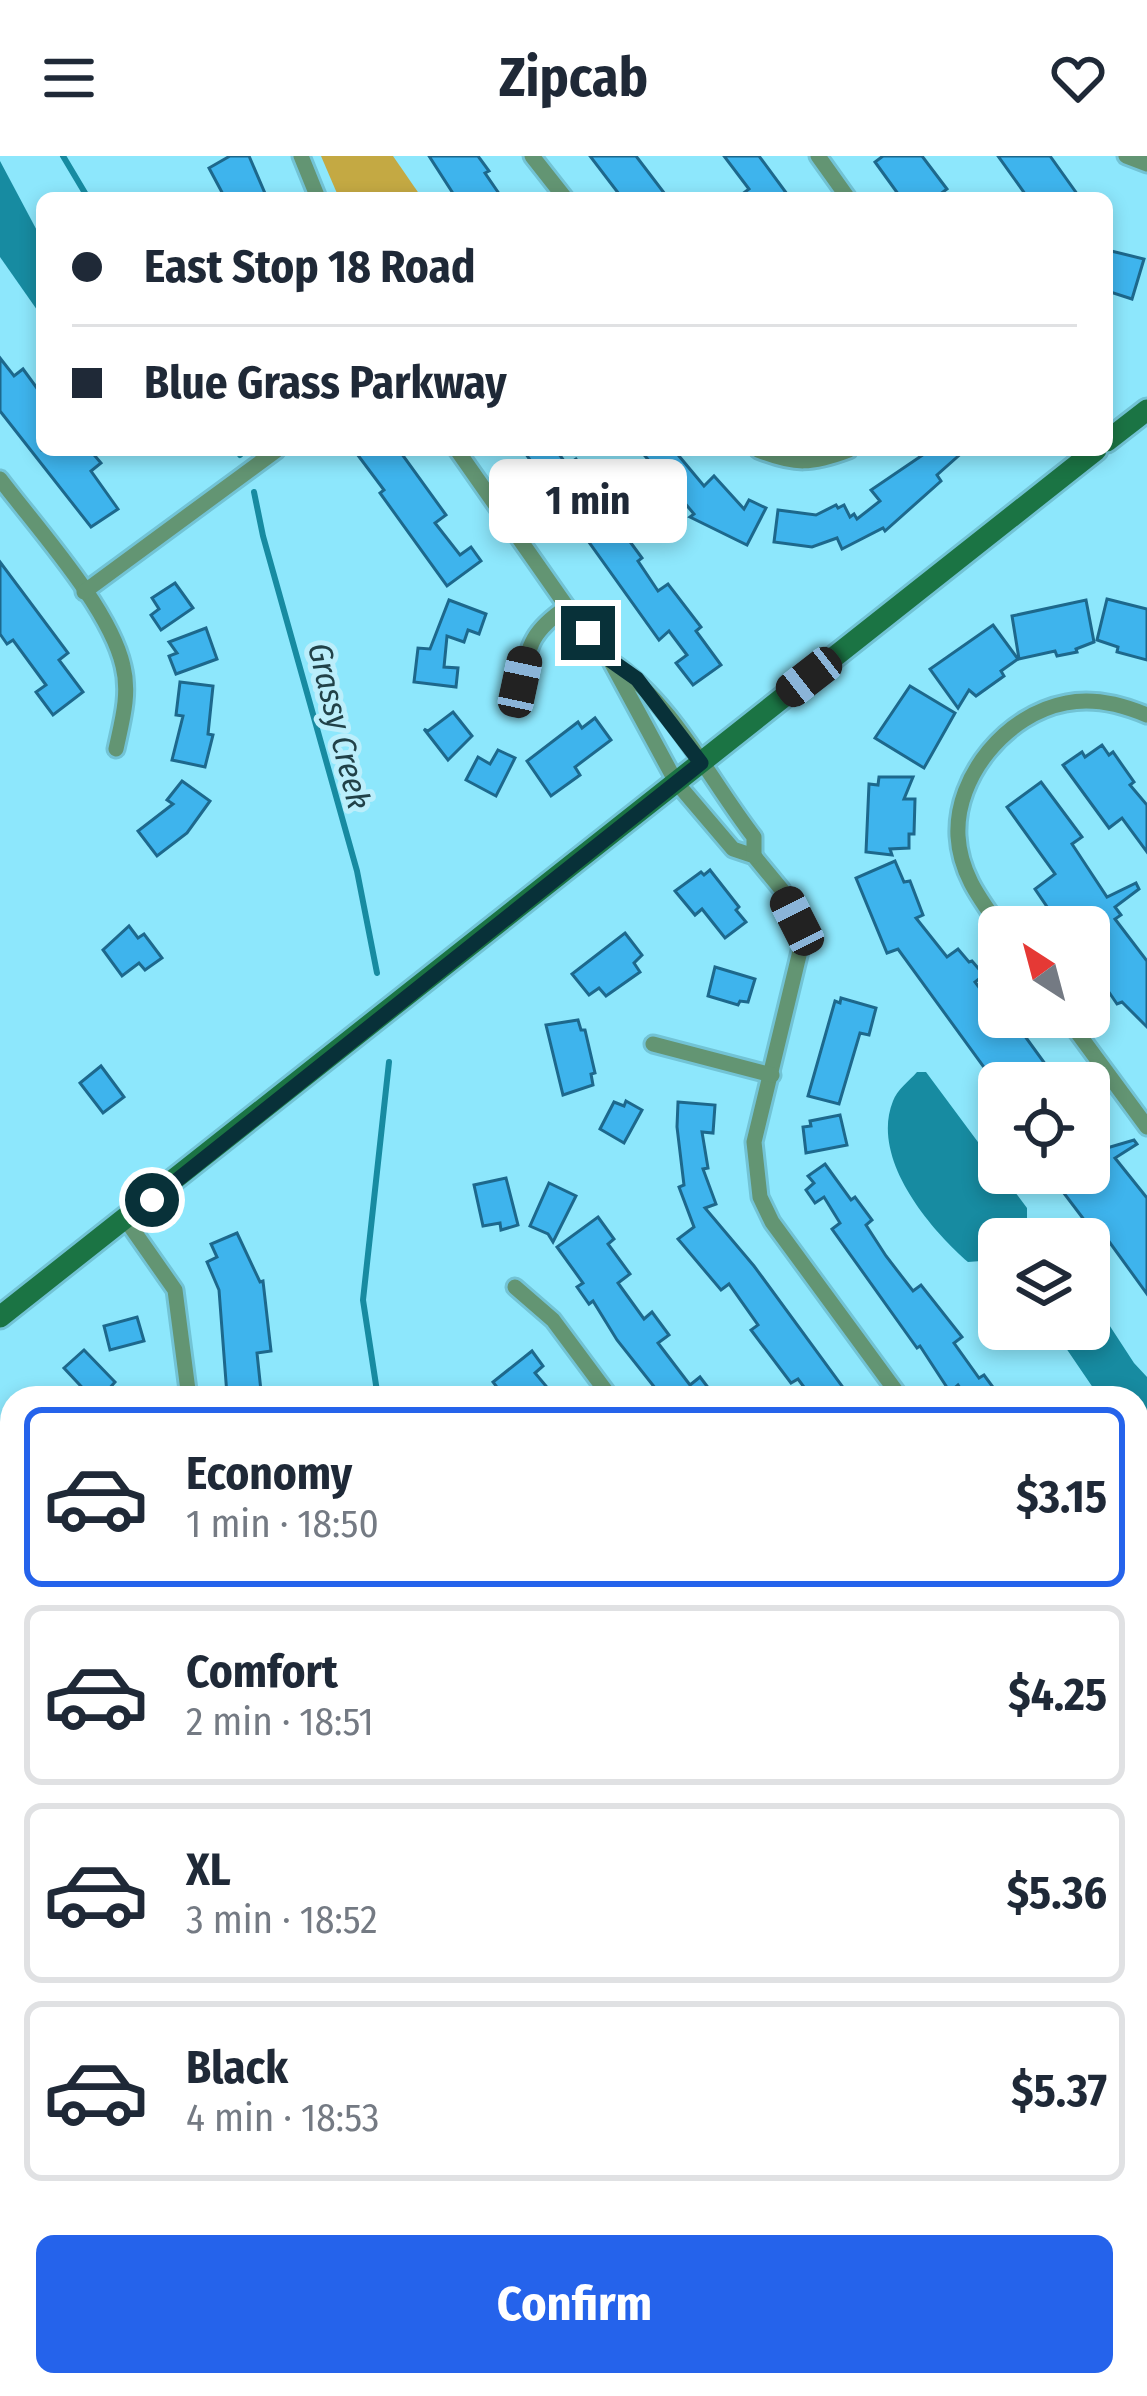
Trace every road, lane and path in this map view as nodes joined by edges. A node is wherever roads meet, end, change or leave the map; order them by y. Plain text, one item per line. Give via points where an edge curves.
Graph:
1 (301, 156) edge
2 (532, 156) edge
3 (818, 156) edge
4 (316, 192) edge
5 (560, 192) edge
6 (844, 192) edge
7 (1146, 412) edge
8 (1113, 437) edge
9 (269, 456) edge
10 (461, 456) edge
11 (772, 456) edge
12 (832, 456) edge
13 (1088, 456) edge
14 (0, 479) edge
15 (84, 592) junction
16 (567, 607) junction
17 (610, 660) junction
18 (520, 682) dead end
19 (1147, 715) edge
20 (116, 749) dead end
21 (701, 763) junction
22 (676, 782) junction
23 (754, 856) junction
24 (985, 906) edge
25 (1081, 1038) edge
26 (653, 1044) dead end
27 (772, 1075) junction
28 (1147, 1127) edge
29 (126, 1220) junction
30 (515, 1287) dead end
31 (0, 1318) edge
32 (187, 1386) edge
33 (602, 1386) edge
34 (892, 1386) edge
35 (0, 1930) edge
36 (0, 1943) edge

1 - 4 street
2 - 5 street
3 - 6 street
7 - 8 street
9 - 15 street
10 - 16 street
11 - 12 street
13 - 21 street
14 - 15 street
15 - 20 street via 124,670
16 - 17 street
16 - 18 street via 542,623
17 - 21 street via 637,679
17 - 22 street
19 - 24 street via 1115,703 1064,703 1013,730 979,763 964,792 958,836 970,884
21 - 22 street
21 - 23 street via 754,837
22 - 23 street via 733,849
22 - 29 street
23 - 27 street via 790,905 801,946
25 - 28 street
26 - 27 street
27 - 34 street via 754,1142 760,1197
29 - 31 street
29 - 32 street via 175,1290
30 - 33 street via 553,1320
35 - 36 lane

